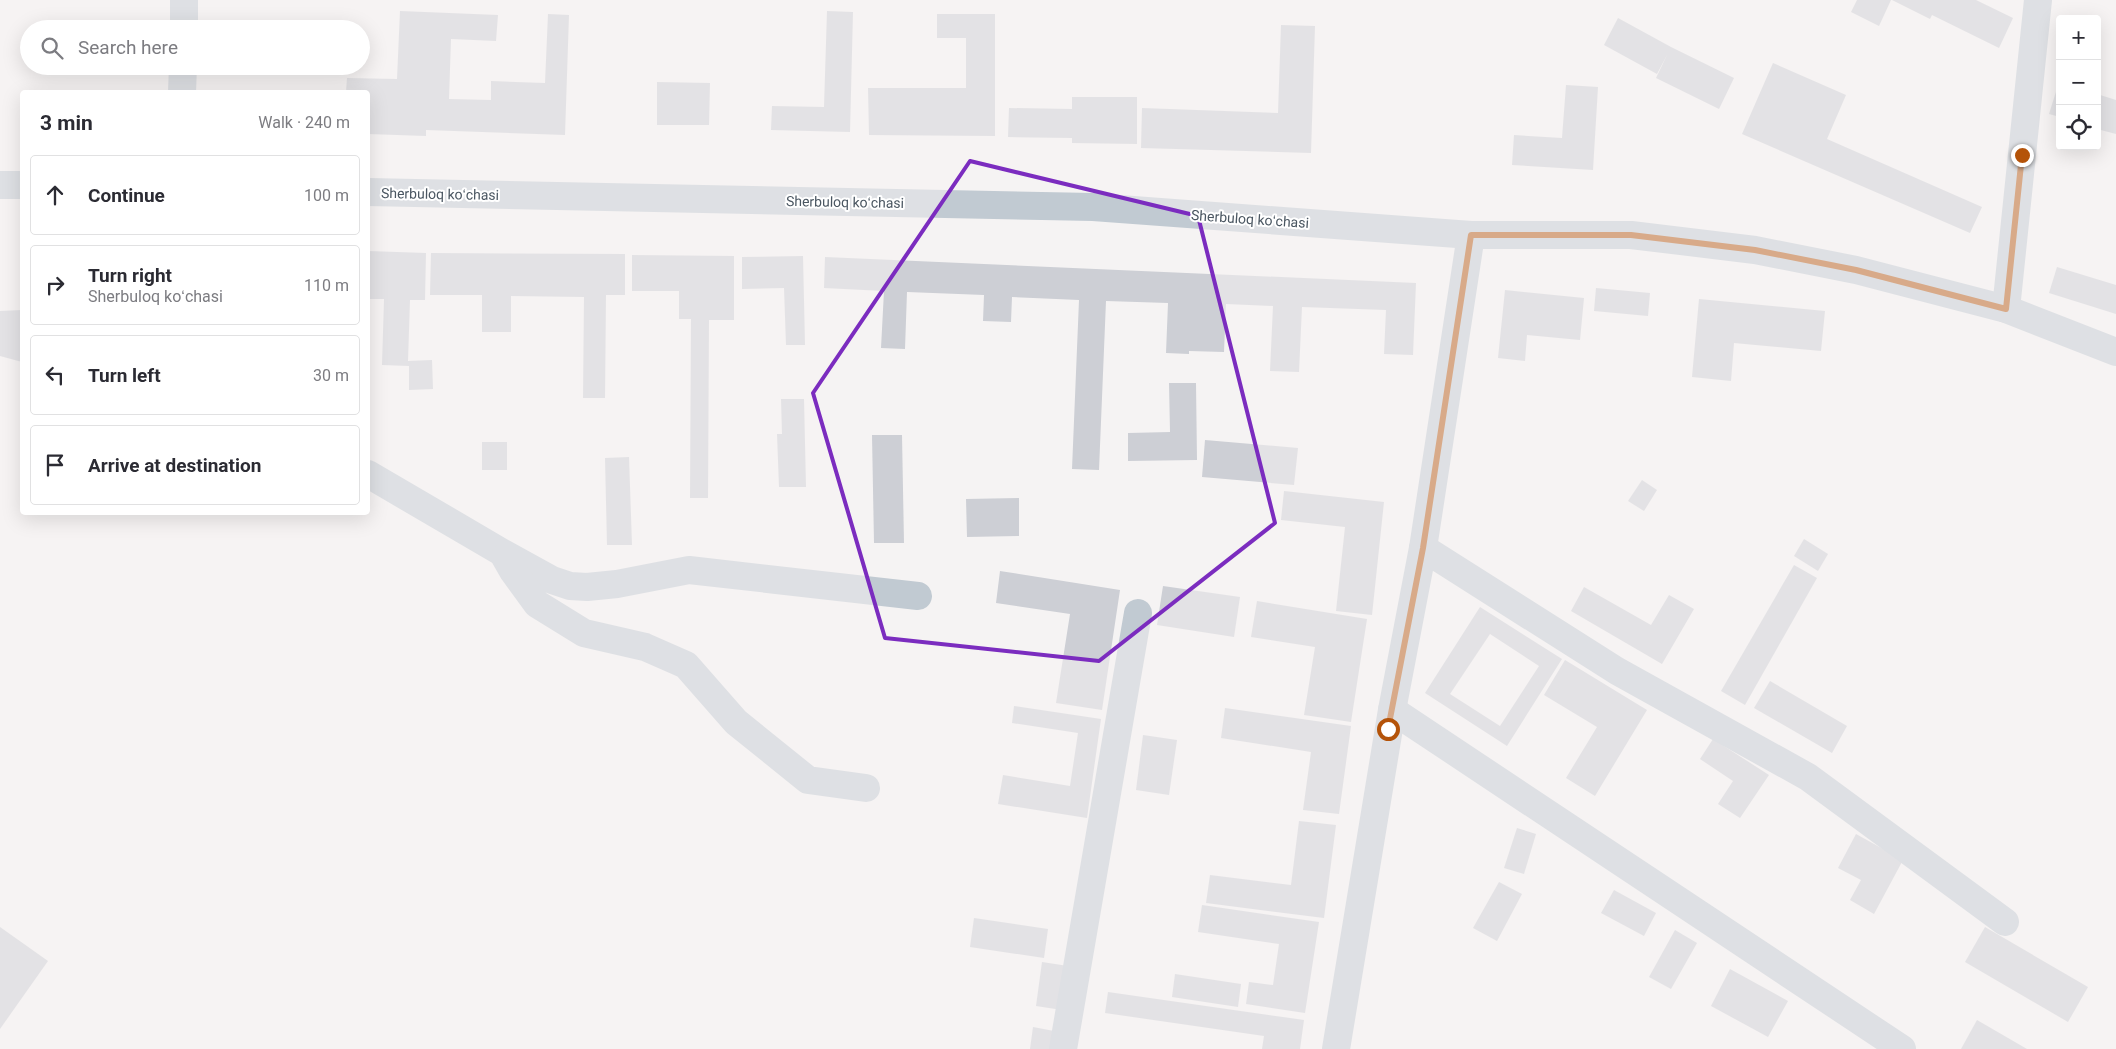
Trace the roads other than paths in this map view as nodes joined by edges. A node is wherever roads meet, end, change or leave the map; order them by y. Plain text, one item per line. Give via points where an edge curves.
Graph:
1 (184, 0) edge
2 (2038, 0) edge
3 (184, 20) edge
4 (183, 75) edge
5 (182, 90) edge
6 (0, 185) edge
7 (20, 185) edge
8 (370, 192) edge
9 (1471, 235) junction
10 (2006, 309) junction
11 (2116, 352) edge
12 (370, 475) edge
13 (1423, 548) junction
14 (503, 553) junction
15 (918, 596) dead end
16 (1138, 613) dead end
17 (1392, 710) junction
18 (866, 788) dead end
19 (2004, 922) dead end
20 (1063, 1049) edge
21 (1336, 1049) edge
22 (1902, 1049) edge

1 - 3 street
2 - 10 street
4 - 5 street
6 - 7 street
8 - 9 street, Sherbuloq koʻchasi via 1093,207
9 - 10 street, Sherbuloq koʻchasi via 1631,235 1755,250 1856,270
9 - 13 street
10 - 11 street, Sherbuloq koʻchasi
12 - 14 street
13 - 17 street
13 - 19 street via 1617,671 1808,777
14 - 15 street via 552,580 570,586 617,584 689,570
14 - 18 street via 538,604 584,633 645,647 686,665 736,722 808,780
16 - 20 street
17 - 21 street
17 - 22 street

